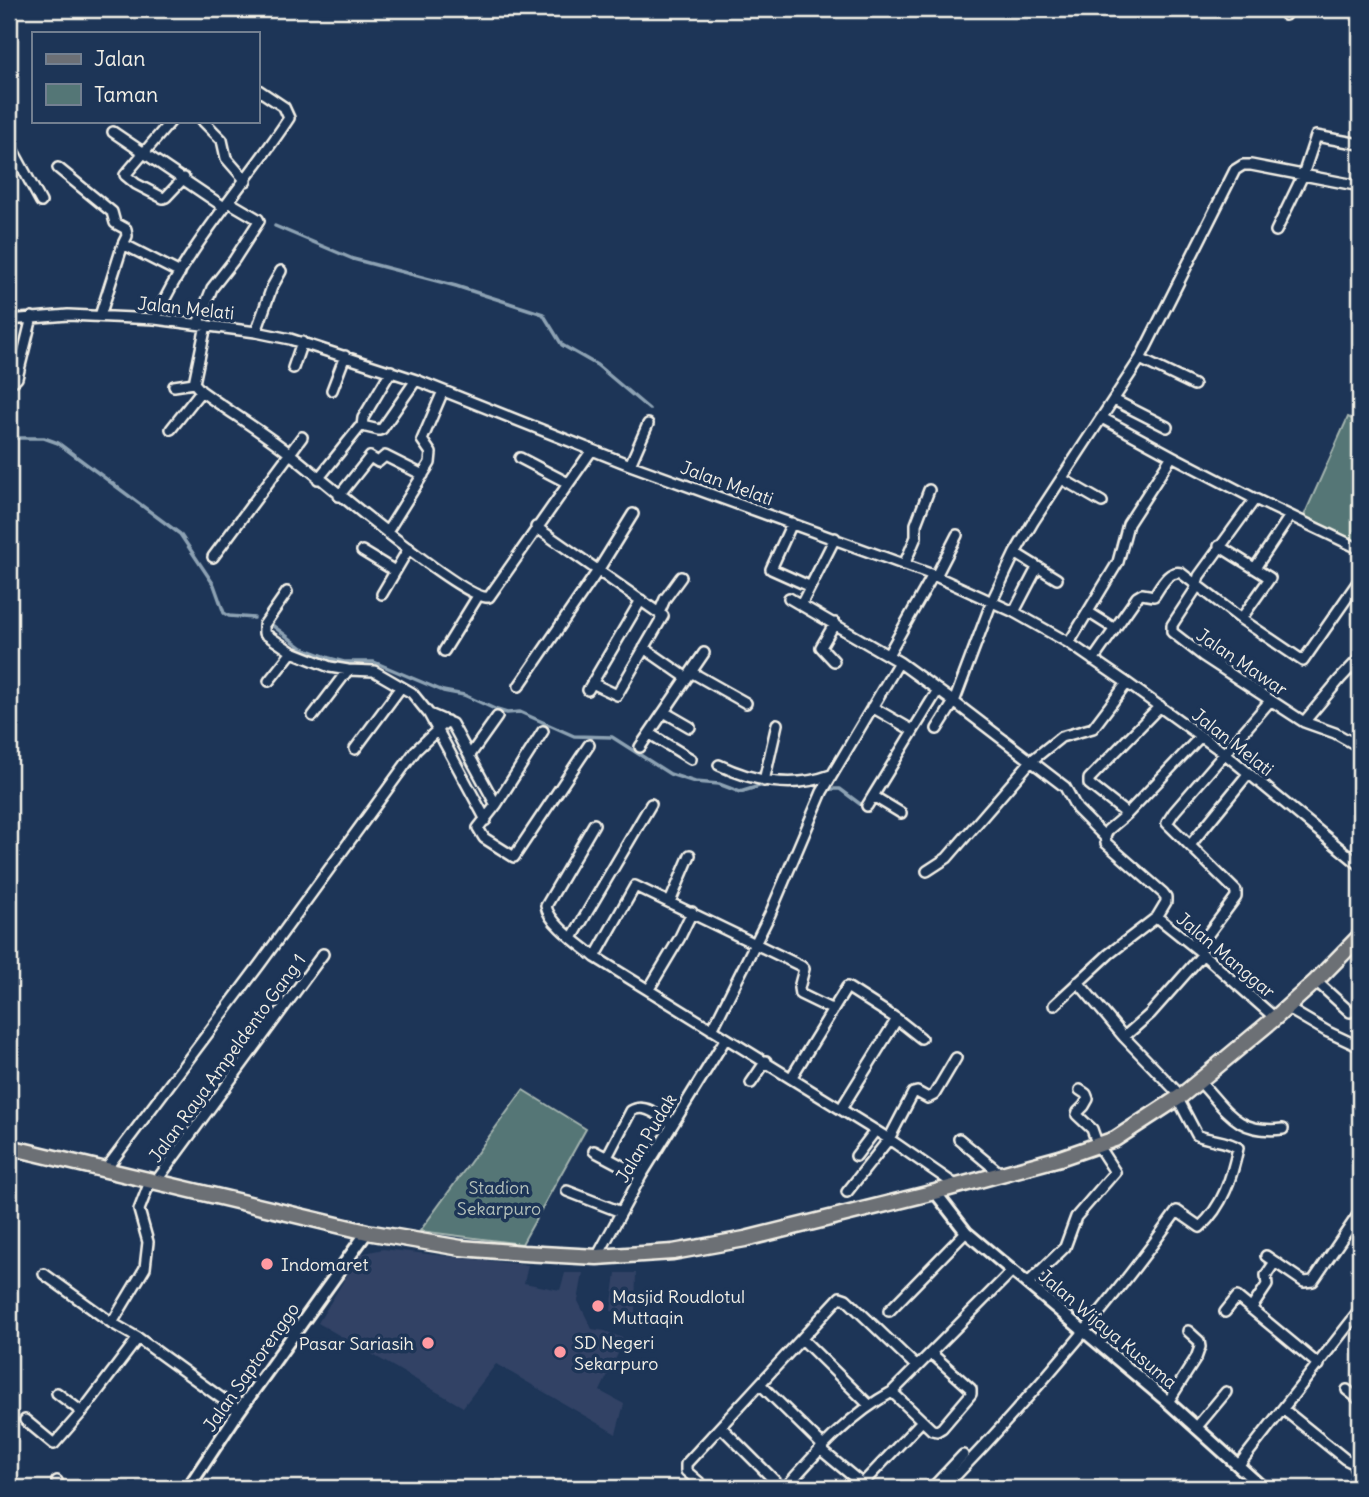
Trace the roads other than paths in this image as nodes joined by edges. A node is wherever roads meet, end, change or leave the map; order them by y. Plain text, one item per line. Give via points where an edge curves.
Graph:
1 (259, 90) edge
2 (170, 122) edge
3 (204, 122) edge
4 (113, 132) dead end
5 (9, 143) edge
6 (1360, 144) edge
7 (143, 152) junction
8 (58, 168) dead end
9 (1303, 175) junction
10 (184, 178) junction
11 (246, 181) junction
12 (1360, 186) edge
13 (41, 202) dead end
14 (230, 204) junction
15 (1276, 230) dead end
16 (123, 244) junction
17 (281, 271) dead end
18 (180, 274) junction
19 (100, 316) junction
20 (32, 317) junction
21 (155, 319) junction
22 (9, 320) edge
23 (202, 325) junction
24 (256, 332) junction
25 (302, 342) junction
26 (345, 356) junction
27 (1140, 359) junction
28 (293, 368) dead end
29 (391, 371) junction
30 (9, 379) edge
31 (415, 380) junction
32 (1194, 385) dead end
33 (174, 386) dead end
34 (197, 387) junction
35 (332, 390) dead end
36 (443, 391) junction
37 (1114, 400) junction
38 (1102, 418) junction
39 (648, 424) dead end
40 (362, 426) junction
41 (1167, 427) dead end
42 (171, 429) dead end
43 (302, 437) dead end
44 (592, 450) junction
45 (289, 453) junction
46 (1171, 456) junction
47 (520, 458) dead end
48 (630, 465) junction
49 (423, 475) junction
50 (318, 479) junction
51 (1062, 479) junction
52 (568, 483) junction
53 (929, 490) dead end
54 (339, 496) junction
55 (1254, 500) junction
56 (1102, 502) dead end
57 (633, 514) dead end
58 (1290, 516) junction
59 (792, 523) junction
60 (536, 527) junction
61 (387, 532) junction
62 (957, 535) dead end
63 (835, 538) junction
64 (1219, 546) junction
65 (410, 548) junction
66 (1360, 550) edge
67 (362, 551) dead end
68 (1015, 554) junction
69 (214, 557) dead end
70 (904, 565) junction
71 (1037, 568) junction
72 (1255, 568) junction
73 (599, 569) junction
74 (395, 571) junction
75 (934, 575) junction
76 (681, 577) dead end
77 (1057, 579) dead end
78 (1360, 579) edge
79 (1196, 585) junction
80 (810, 586) junction
81 (287, 592) dead end
82 (382, 594) dead end
83 (478, 596) junction
84 (789, 598) dead end
85 (641, 600) junction
86 (992, 601) junction
87 (801, 605) junction
88 (1014, 611) junction
89 (1088, 612) junction
90 (659, 613) junction
91 (1241, 619) junction
92 (835, 623) junction
93 (1115, 629) junction
94 (1069, 643) junction
95 (644, 648) junction
96 (444, 651) dead end
97 (292, 652) junction
98 (704, 653) dead end
99 (888, 655) junction
100 (1360, 658) edge
101 (1093, 660) junction
102 (834, 661) dead end
103 (899, 662) junction
104 (348, 670) junction
105 (689, 675) junction
106 (269, 681) dead end
107 (1127, 683) junction
108 (519, 686) dead end
109 (401, 687) junction
110 (938, 690) junction
111 (1270, 701) junction
112 (954, 702) junction
113 (746, 703) dead end
114 (1160, 706) junction
115 (872, 707) junction
116 (664, 712) junction
117 (429, 714) junction
118 (313, 716) dead end
119 (497, 717) dead end
120 (447, 721) junction
121 (1304, 722) junction
122 (777, 724) dead end
123 (690, 727) dead end
124 (436, 729) junction
125 (937, 729) dead end
126 (543, 730) dead end
127 (912, 730) junction
128 (650, 734) junction
129 (1201, 736) junction
130 (589, 745) dead end
131 (640, 747) dead end
132 (1360, 747) edge
133 (355, 749) dead end
134 (1224, 753) junction
135 (470, 755) junction
136 (691, 759) dead end
137 (1031, 761) junction
138 (719, 765) dead end
139 (1248, 774) junction
140 (829, 778) junction
141 (764, 781) junction
142 (873, 796) junction
143 (651, 804) dead end
144 (496, 805) junction
145 (867, 806) dead end
146 (901, 813) dead end
147 (1127, 814) junction
148 (486, 820) junction
149 (594, 824) dead end
150 (1105, 837) junction
151 (1191, 844) junction
152 (690, 855) dead end
153 (1360, 865) edge
154 (927, 871) dead end
155 (670, 902) junction
156 (691, 912) junction
157 (1157, 916) junction
158 (1360, 936) edge
159 (572, 938) junction
160 (754, 945) junction
161 (1200, 951) junction
162 (323, 954) dead end
163 (595, 957) junction
164 (1316, 981) junction
165 (1078, 982) junction
166 (649, 989) junction
167 (1054, 1005) dead end
168 (1287, 1008) junction
169 (834, 1010) junction
170 (1350, 1012) dead end
171 (1275, 1018) junction
172 (897, 1019) junction
173 (712, 1030) junction
174 (1124, 1037) junction
175 (726, 1038) junction
176 (920, 1038) dead end
177 (1360, 1047) edge
178 (956, 1058) dead end
179 (766, 1061) junction
180 (791, 1078) junction
181 (1200, 1082) junction
182 (751, 1083) dead end
183 (1080, 1090) dead end
184 (1179, 1097) junction
185 (841, 1109) junction
186 (673, 1124) junction
187 (1283, 1129) dead end
188 (875, 1131) junction
189 (889, 1139) junction
190 (959, 1139) dead end
191 (1098, 1146) junction
192 (9, 1147) edge
193 (594, 1151) dead end
194 (856, 1156) dead end
195 (607, 1157) junction
196 (106, 1169) junction
197 (1001, 1174) junction
198 (641, 1176) junction
199 (154, 1180) junction
200 (957, 1186) junction
201 (567, 1191) dead end
202 (847, 1192) dead end
203 (935, 1192) junction
204 (621, 1212) junction
205 (1360, 1212) edge
206 (966, 1231) junction
207 (367, 1232) junction
208 (1266, 1256) dead end
209 (597, 1257) junction
210 (1275, 1262) junction
211 (1012, 1271) junction
212 (44, 1274) dead end
213 (1027, 1284) junction
214 (1251, 1309) junction
215 (1360, 1310) edge
216 (889, 1311) dead end
217 (1225, 1312) dead end
218 (112, 1323) junction
219 (1084, 1331) junction
220 (1188, 1331) dead end
221 (138, 1338) junction
222 (802, 1339) junction
223 (931, 1353) junction
224 (1319, 1365) junction
225 (917, 1367) junction
226 (760, 1384) junction
227 (1347, 1390) dead end
228 (892, 1392) junction
229 (1226, 1392) dead end
230 (57, 1393) dead end
231 (1360, 1400) edge
232 (1168, 1402) junction
233 (869, 1405) junction
234 (1283, 1409) junction
235 (239, 1411) junction
236 (82, 1412) junction
237 (25, 1420) dead end
238 (922, 1421) junction
239 (721, 1427) junction
240 (1196, 1428) junction
241 (821, 1448) junction
242 (963, 1455) dead end
243 (1357, 1461) edge
244 (1238, 1466) junction
245 (864, 1486) edge
246 (188, 1488) edge
247 (706, 1488) edge
248 (783, 1488) edge
249 (932, 1488) edge
250 (944, 1488) edge
251 (1263, 1488) edge
252 (1349, 1488) edge

1 - 11 street via 284,107 289,117
2 - 7 street
3 - 11 street via 222,140 226,158
4 - 7 street
5 - 13 street
6 - 9 street via 1316,136
7 - 10 street
7 - 10 street via 125,174 136,184 163,198
8 - 16 street via 112,212 115,223 126,229
9 - 12 street
9 - 15 street
9 - 27 street via 1251,164 1235,170
10 - 14 street
11 - 14 street
14 - 18 street
14 - 23 street via 259,221 212,288
16 - 18 street
16 - 19 street
17 - 24 street
18 - 21 street
19 - 20 street, Jalan Melati
19 - 21 street, Jalan Melati
20 - 22 street, Jalan Melati
20 - 30 street via 18,378
21 - 23 street, Jalan Melati
23 - 24 street, Jalan Melati
23 - 34 street
24 - 25 street, Jalan Melati
25 - 26 street, Jalan Melati
25 - 28 street
26 - 29 street, Jalan Melati
26 - 35 street
27 - 32 street
27 - 37 street
29 - 31 street, Jalan Melati
29 - 40 street
31 - 36 street, Jalan Melati
31 - 40 street via 382,429
33 - 34 street
34 - 42 street
34 - 45 street
36 - 44 street, Jalan Melati
36 - 49 street via 422,440 432,457
37 - 38 street
37 - 41 street
38 - 46 street
38 - 51 street
39 - 48 street
40 - 50 street
43 - 45 street
44 - 48 street, Jalan Melati
44 - 52 street
45 - 50 street
45 - 69 street
46 - 55 street
46 - 89 street via 1128,524 1118,562
47 - 52 street
48 - 59 street, Jalan Melati
49 - 54 street via 385,456 378,462 370,457
49 - 61 street
50 - 54 street
51 - 56 street
51 - 68 street
52 - 60 street
53 - 70 street
54 - 61 street
55 - 58 street
55 - 64 street, Jalan Mawar
57 - 73 street
58 - 66 street
58 - 72 street
59 - 63 street, Jalan Melati
59 - 80 street via 771,569
60 - 73 street
60 - 83 street via 489,597
61 - 65 street
62 - 75 street
63 - 70 street, Jalan Melati
63 - 80 street
64 - 72 street
64 - 79 street, Jalan Mawar
65 - 74 street
65 - 83 street
67 - 74 street
68 - 71 street
68 - 86 street
70 - 75 street, Jalan Melati
71 - 77 street
71 - 88 street
72 - 91 street via 1270,580
73 - 85 street
73 - 108 street
74 - 82 street
75 - 86 street, Jalan Melati
75 - 99 street
76 - 90 street
78 - 91 street via 1303,661
79 - 91 street
79 - 93 street via 1173,572 1154,596 1137,597
79 - 111 street, Jalan Mawar via 1172,632
80 - 87 street
81 - 97 street via 263,630
83 - 96 street
84 - 87 street
85 - 90 street
85 - 95 street via 590,686 617,695
86 - 88 street, Jalan Melati
86 - 112 street
87 - 92 street
88 - 94 street, Jalan Melati
89 - 93 street
89 - 94 street
90 - 95 street via 662,619
92 - 99 street
92 - 102 street via 821,647
93 - 101 street
94 - 101 street, Jalan Melati
95 - 105 street
97 - 104 street
97 - 106 street
98 - 105 street
99 - 103 street
100 - 121 street
101 - 107 street, Jalan Melati
103 - 110 street
103 - 115 street
104 - 109 street via 374,671
104 - 118 street
105 - 113 street
105 - 116 street
107 - 114 street, Jalan Melati
107 - 137 street via 1093,728 1061,737
109 - 117 street
109 - 133 street
110 - 112 street
110 - 127 street
111 - 121 street, Jalan Mawar
111 - 134 street
112 - 125 street
112 - 137 street
114 - 129 street, Jalan Melati
114 - 147 street via 1090,779 1089,784
115 - 127 street
115 - 140 street
116 - 123 street
116 - 128 street
117 - 120 street
117 - 124 street
119 - 135 street
120 - 124 street
120 - 135 street
121 - 132 street, Jalan Mawar
122 - 141 street
124 - 148 street
124 - 196 street
126 - 144 street
127 - 142 street
128 - 131 street
128 - 136 street
129 - 134 street, Jalan Melati
129 - 147 street
130 - 148 street via 514,857 480,833 478,828
134 - 139 street, Jalan Melati
134 - 151 street via 1167,823
135 - 144 street
137 - 150 street via 1065,786 1074,806
137 - 154 street via 947,858
138 - 141 street
139 - 151 street
139 - 153 street, Jalan Melati
140 - 141 street
140 - 160 street
142 - 145 street
142 - 146 street
143 - 159 street
144 - 148 street
147 - 150 street
149 - 159 street via 546,906
150 - 157 street via 1106,844 1166,897
151 - 161 street via 1237,891
152 - 155 street
155 - 156 street
155 - 163 street via 635,886
156 - 160 street
156 - 166 street
157 - 161 street, Jalan Manggar
157 - 165 street
158 - 164 main road
159 - 163 street
160 - 169 street via 802,966 800,995
160 - 173 street
161 - 171 street, Jalan Manggar
161 - 174 street via 1150,1014
162 - 199 street, Jalan Raya Ampeldento Gang 1
163 - 166 street
164 - 168 main road
164 - 170 street
165 - 167 street
165 - 174 street
166 - 173 street
168 - 171 main road
168 - 177 street
169 - 172 street via 847,987
169 - 180 street
171 - 181 main road
172 - 176 street
172 - 185 street
173 - 175 street
174 - 184 street
175 - 179 street
175 - 186 street, Jalan Pudak
178 - 189 street via 934,1095 928,1098 913,1093
179 - 180 street
179 - 182 street
180 - 185 street
181 - 184 main road
181 - 187 street via 1240,1124
183 - 191 street via 1088,1099 1077,1115 1092,1129
184 - 191 main road
184 - 219 street via 1197,1135 1238,1148 1227,1190 1202,1227 1177,1211
185 - 188 street
186 - 195 street via 636,1107
186 - 198 street, Jalan Pudak
188 - 189 street
188 - 194 street
189 - 200 street
189 - 202 street
190 - 197 street
191 - 197 main road
191 - 213 street via 1115,1172 1076,1217 1065,1247
192 - 196 main road
193 - 195 street
195 - 198 street
196 - 199 main road
197 - 200 main road
198 - 204 street, Jalan Pudak
199 - 207 main road
199 - 218 street, Jalan Raya Ampeldento Gang 1 via 139,1210 148,1242 145,1269
200 - 203 main road
201 - 204 street
203 - 206 street, Jalan Wijaya Kusuma
203 - 209 main road via 707,1247
204 - 209 street, Jalan Pudak
205 - 210 street via 1313,1281 1304,1282
206 - 211 street, Jalan Wijaya Kusuma
206 - 216 street
207 - 209 main road via 461,1248
207 - 235 street, Jalan Saptorenggo
208 - 210 street
210 - 214 street
211 - 213 street, Jalan Wijaya Kusuma
211 - 223 street
212 - 218 street
213 - 219 street, Jalan Wijaya Kusuma
214 - 217 street via 1236,1297
214 - 224 street
215 - 224 street
218 - 221 street
219 - 232 street, Jalan Wijaya Kusuma
219 - 250 street
220 - 232 street via 1199,1341 1199,1351
221 - 235 street
221 - 236 street
222 - 225 street via 840,1297
222 - 226 street
222 - 233 street
223 - 225 street
223 - 238 street via 967,1384 971,1394 937,1431
224 - 234 street
225 - 228 street
226 - 239 street
226 - 241 street
227 - 231 street
228 - 233 street
228 - 238 street
229 - 240 street
230 - 236 street
232 - 240 street, Jalan Wijaya Kusuma
233 - 241 street
234 - 243 street
234 - 244 street
235 - 246 street, Jalan Saptorenggo
236 - 237 street via 54,1444
238 - 245 street
239 - 247 street via 686,1464 686,1471
239 - 248 street
240 - 244 street, Jalan Wijaya Kusuma
241 - 245 street
241 - 248 street
242 - 249 street
243 - 252 street via 1357,1477
244 - 251 street, Jalan Wijaya Kusuma

